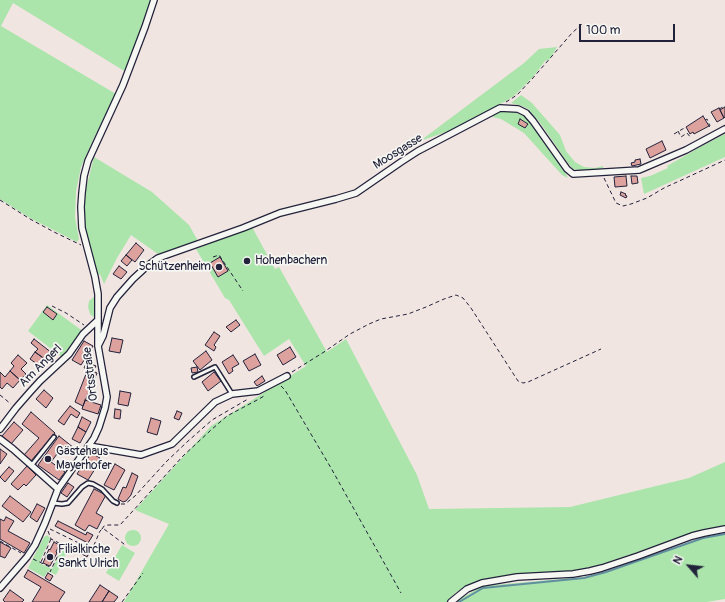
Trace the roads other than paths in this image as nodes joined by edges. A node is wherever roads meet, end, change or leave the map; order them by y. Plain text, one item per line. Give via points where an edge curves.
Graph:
1 (154, 0) edge
2 (725, 129) edge
3 (98, 320) junction
4 (98, 346) junction
5 (287, 376) road end
6 (194, 377) dead end
7 (232, 394) junction
8 (0, 429) edge
9 (54, 437) dead end
10 (0, 439) edge
11 (89, 446) junction
12 (31, 466) junction
13 (58, 489) junction
14 (53, 502) junction
15 (117, 503) road end
16 (725, 529) edge
17 (0, 588) edge
18 (451, 602) edge

1 - 3 street, Ortsstraße via 123,85 84,176 82,228 98,294
2 - 4 street, Moosgasse via 646,168 573,174 526,113 500,108 418,151 356,192 280,213 158,258 133,279 110,308
3 - 4 street, Ortsstraße
3 - 8 street, Am Angerl via 83,334 69,354 40,381
4 - 11 street, Ortsstraße via 106,402 99,427
5 - 7 street via 258,391
6 - 7 lane via 215,367
7 - 11 street via 215,402 172,444 141,455
9 - 12 lane
10 - 12 street
11 - 13 street, Ortsstraße
12 - 13 street
13 - 14 street, Ortsstraße
14 - 15 lane via 68,503 88,483 102,489
14 - 17 street, Ortsstraße via 35,545
16 - 18 street via 692,536 590,571 517,577 482,583 468,589

